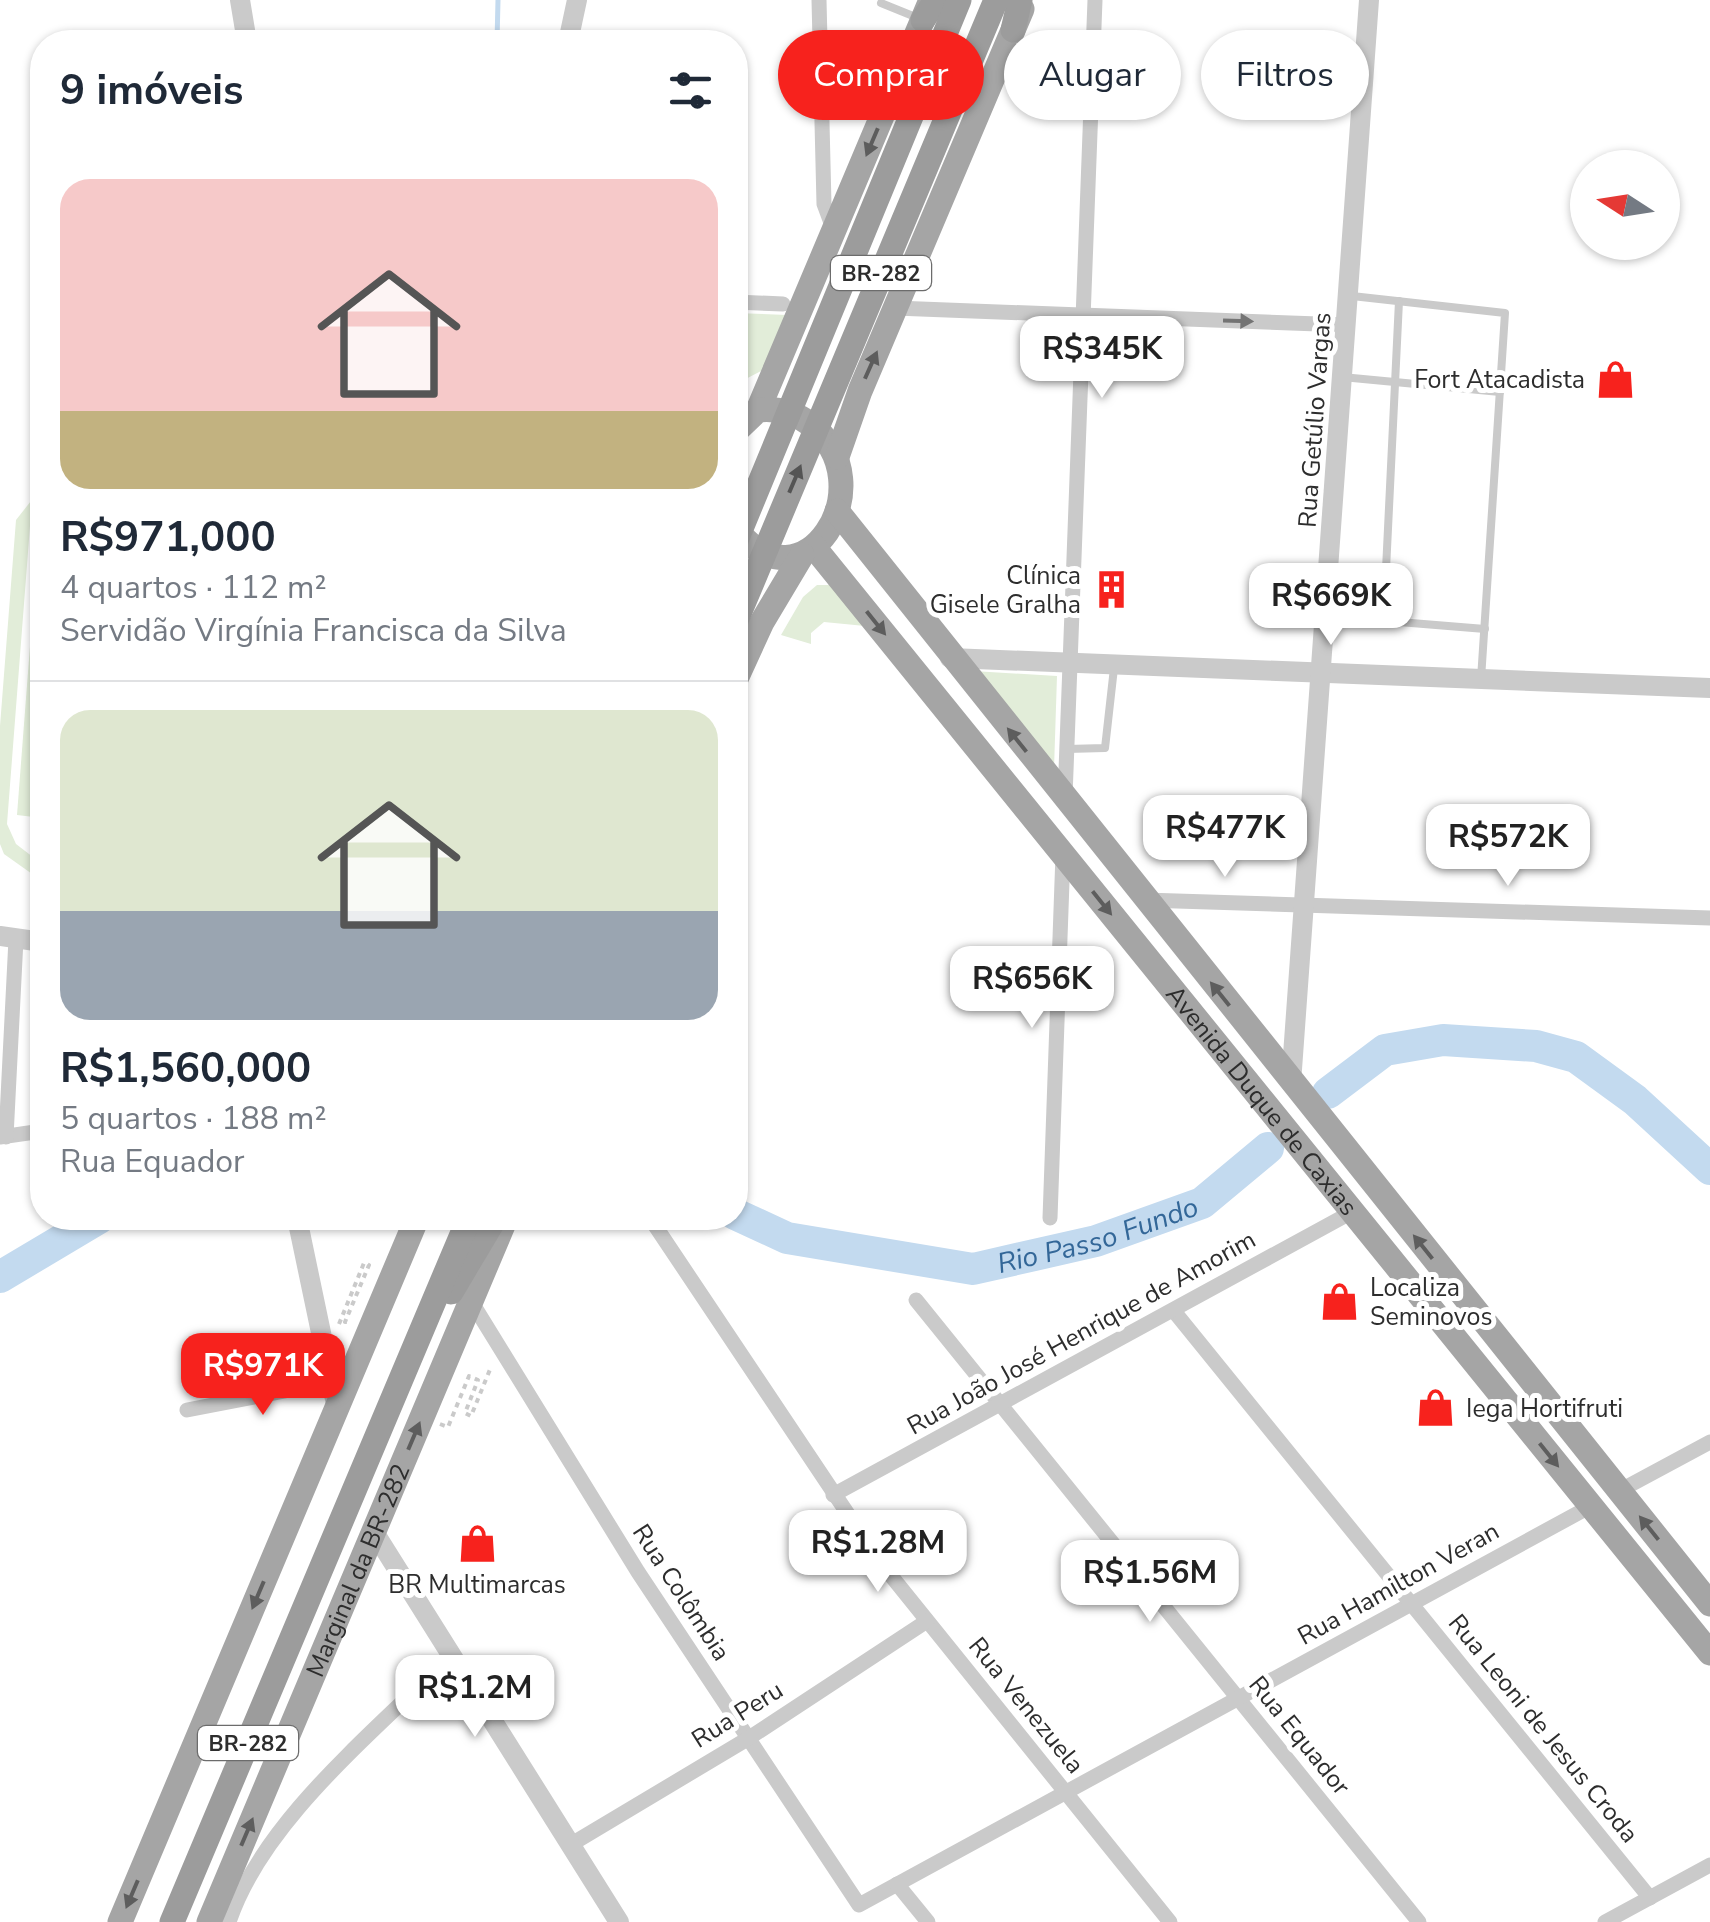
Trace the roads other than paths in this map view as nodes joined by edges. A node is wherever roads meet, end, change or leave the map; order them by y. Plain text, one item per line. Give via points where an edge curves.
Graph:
1 (240, 0) edge
2 (577, 0) edge
3 (819, 0) edge
4 (960, 0) edge
5 (996, 0) edge
6 (1023, 0) edge
7 (1094, 0) edge
8 (1369, 0) edge
9 (881, 3) dead end
10 (930, 6) edge
11 (245, 30) edge
12 (571, 30) edge
13 (1013, 30) edge
14 (1004, 51) edge
15 (834, 231) junction
16 (1348, 295) junction
17 (1399, 301) junction
18 (748, 303) edge
19 (783, 304) dead end
20 (896, 308) junction
21 (1083, 315) junction
22 (1346, 325) junction
23 (1342, 377) junction
24 (1394, 382) junction
25 (1500, 392) junction
26 (748, 408) edge
27 (748, 414) edge
28 (838, 457) junction
29 (748, 511) edge
30 (837, 512) junction
31 (748, 542) edge
32 (808, 551) junction
33 (748, 593) edge
34 (1485, 628) junction
35 (748, 653) edge
36 (950, 658) junction
37 (1070, 662) junction
38 (1114, 664) junction
39 (1320, 673) junction
40 (1482, 679) junction
41 (1710, 688) edge
42 (1067, 749) junction
43 (1065, 801) junction
44 (1063, 854) junction
45 (1145, 900) junction
46 (1304, 905) junction
47 (1710, 918) edge
48 (8, 938) edge
49 (1292, 1083) junction
50 (30, 1133) edge
51 (3, 1137) edge
52 (1352, 1212) junction
53 (1050, 1218) dead end
54 (300, 1230) edge
55 (412, 1230) edge
56 (464, 1230) edge
57 (489, 1230) edge
58 (501, 1230) edge
59 (658, 1230) edge
60 (916, 1300) dead end
61 (472, 1301) junction
62 (1173, 1310) junction
63 (401, 1379) junction
64 (332, 1382) junction
65 (1000, 1404) junction
66 (336, 1408) junction
67 (186, 1410) dead end
68 (1710, 1442) edge
69 (1619, 1491) junction
70 (833, 1495) junction
71 (1591, 1506) junction
72 (374, 1532) junction
73 (1412, 1604) junction
74 (1710, 1604) edge
75 (928, 1621) junction
76 (1710, 1653) edge
77 (451, 1655) junction
78 (1238, 1698) junction
79 (749, 1738) junction
80 (1066, 1792) junction
81 (570, 1845) junction
82 (1710, 1865) edge
83 (897, 1884) junction
84 (1650, 1898) junction
85 (859, 1905) joint
86 (120, 1922) edge
87 (172, 1922) edge
88 (209, 1922) edge
89 (229, 1922) edge
90 (618, 1922) edge
91 (928, 1922) edge
92 (1170, 1922) edge
93 (1420, 1922) edge
94 (1605, 1922) edge

1 - 11 street
2 - 12 street
3 - 15 street via 824,204
4 - 29 highway, BR-282
33 -> 5 highway, BR-282
6 - 13 highway
7 - 21 street
8 - 16 street, Rua Getúlio Vargas
9 - 10 lane
10 -> 15 main road
14 - 20 main road
15 - 26 main road
16 - 17 lane
16 - 22 street, Rua Getúlio Vargas
17 - 24 lane
17 - 25 lane via 1505,313
18 - 19 street
20 - 21 street
28 -> 20 main road
21 -> 22 street
21 - 37 street
22 - 23 street, Rua Getúlio Vargas
23 - 24 lane
23 - 39 street, Rua Getúlio Vargas
24 - 25 lane
24 - 34 lane via 1384,611 1399,622
25 - 34 lane
27 - 28 main road via 800,416
28 - 30 main road
30 - 32 main road via 828,533
30 - 36 main road, Avenida Duque de Caxias
31 - 32 main road via 782,559
32 - 35 main road
32 -> 44 main road, Avenida Duque de Caxias
34 - 40 lane
36 - 37 street
43 -> 36 main road, Avenida Duque de Caxias
37 - 38 street
37 - 42 street
38 - 39 street
38 - 42 lane via 1105,748
39 - 40 street
39 - 46 street, Rua Getúlio Vargas
40 - 41 street
42 - 43 street
43 - 45 main road, Avenida Duque de Caxias
44 -> 52 main road, Avenida Duque de Caxias
44 - 53 street
45 - 46 street
49 -> 45 main road, Avenida Duque de Caxias
46 - 47 street
46 - 49 street, Rua Getúlio Vargas
48 - 51 street
69 -> 49 main road, Avenida Duque de Caxias
50 - 51 street
52 - 62 street, Rua João José Henrique de Amorim
52 -> 71 main road, Avenida Duque de Caxias
54 - 64 street
55 - 66 main road
56 - 63 highway, BR-282
57 - 63 highway
58 - 61 main road, Marginal da BR-282
59 - 70 street, Rua Venezuela
60 - 65 street, Rua Equador
72 -> 61 main road, Marginal da BR-282
61 - 79 street, Rua Colômbia
62 - 65 street, Rua João José Henrique de Amorim
62 - 73 street, Rua Leoni de Jesus Croda
63 - 87 highway, BR-282
64 - 66 street
64 - 67 street
65 - 70 street, Rua João José Henrique de Amorim
65 - 78 street, Rua Equador
66 -> 86 main road
68 - 69 street
74 -> 69 main road, Avenida Duque de Caxias
70 - 75 street, Rua Venezuela
71 - 73 street, Rua Hamilton Veran
71 - 76 main road, Avenida Duque de Caxias
72 - 77 street
88 -> 72 main road, Marginal da BR-282
73 - 78 street, Rua Hamilton Veran
73 - 84 street, Rua Leoni de Jesus Croda
75 - 79 street, Rua Peru
75 - 80 street, Rua Venezuela
77 - 81 street
77 - 89 street via 276,1834 250,1870
78 - 80 street, Rua Hamilton Veran
78 - 93 street, Rua Equador
79 - 81 street, Rua Peru
79 - 85 street, Rua Colômbia
80 - 83 street, Rua Hamilton Veran
80 - 92 street, Rua Venezuela
81 - 90 street
82 - 84 street
83 - 85 street, Rua Hamilton Veran
83 - 91 street
84 - 94 street

